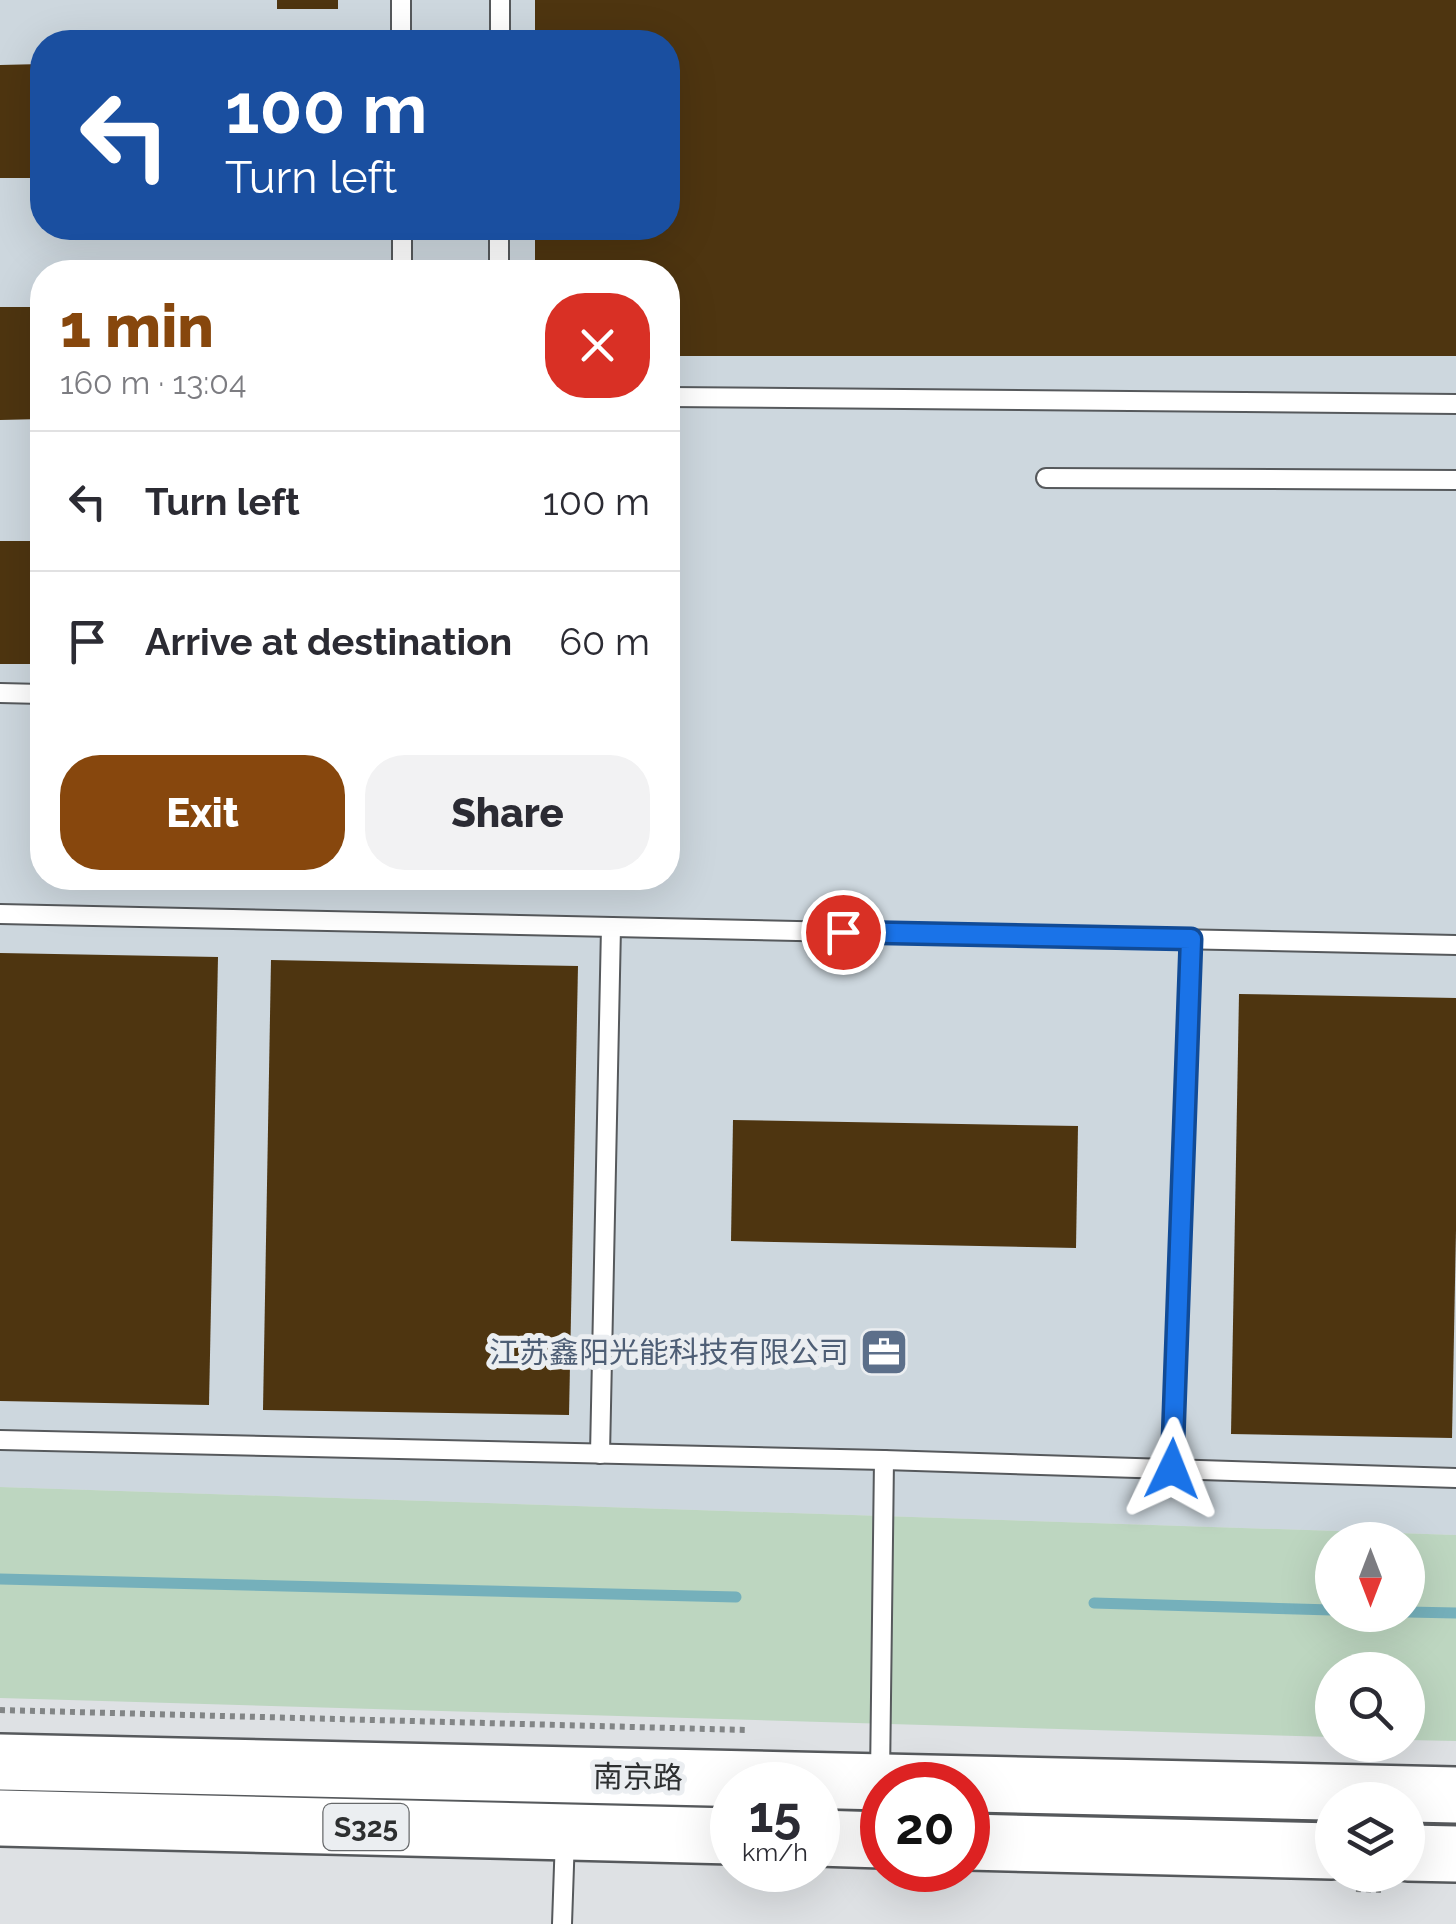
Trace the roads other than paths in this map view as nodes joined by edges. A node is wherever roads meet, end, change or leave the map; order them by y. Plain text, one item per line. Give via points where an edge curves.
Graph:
1 (401, 0) edge
2 (500, 0) edge
3 (401, 30) edge
4 (500, 30) edge
5 (680, 397) edge
6 (1456, 404) edge
7 (1046, 478) dead end
8 (1456, 480) edge
9 (0, 693) edge
10 (30, 694) edge
11 (0, 914) edge
12 (612, 927) junction
13 (1191, 939) junction
14 (1456, 944) edge
15 (0, 1440) edge
16 (600, 1454) junction
17 (884, 1460) junction
18 (1172, 1469) junction
19 (1456, 1478) edge
20 (0, 1762) edge
21 (880, 1762) edge
22 (860, 1782) edge
23 (990, 1784) edge
24 (1456, 1795) edge
25 (0, 1818) edge
26 (566, 1832) junction
27 (710, 1835) edge
28 (990, 1843) edge
29 (1315, 1851) edge
30 (1425, 1853) edge
31 (1456, 1854) edge
32 (562, 1924) edge

1 - 3 lane
2 - 4 lane
5 - 6 lane
7 - 8 lane
9 - 10 lane
11 - 12 lane
12 - 13 lane
12 - 16 lane
13 - 14 lane
13 - 18 lane
15 - 16 lane
16 - 17 lane
17 - 18 lane
17 - 21 lane
18 - 19 lane
20 - 22 main road, 南京路 / S325
23 - 24 main road, 南京路 / S325
25 - 26 main road, 南京路 / S325
26 - 27 main road, 南京路 / S325
26 - 32 lane
28 - 29 main road
30 - 31 main road

